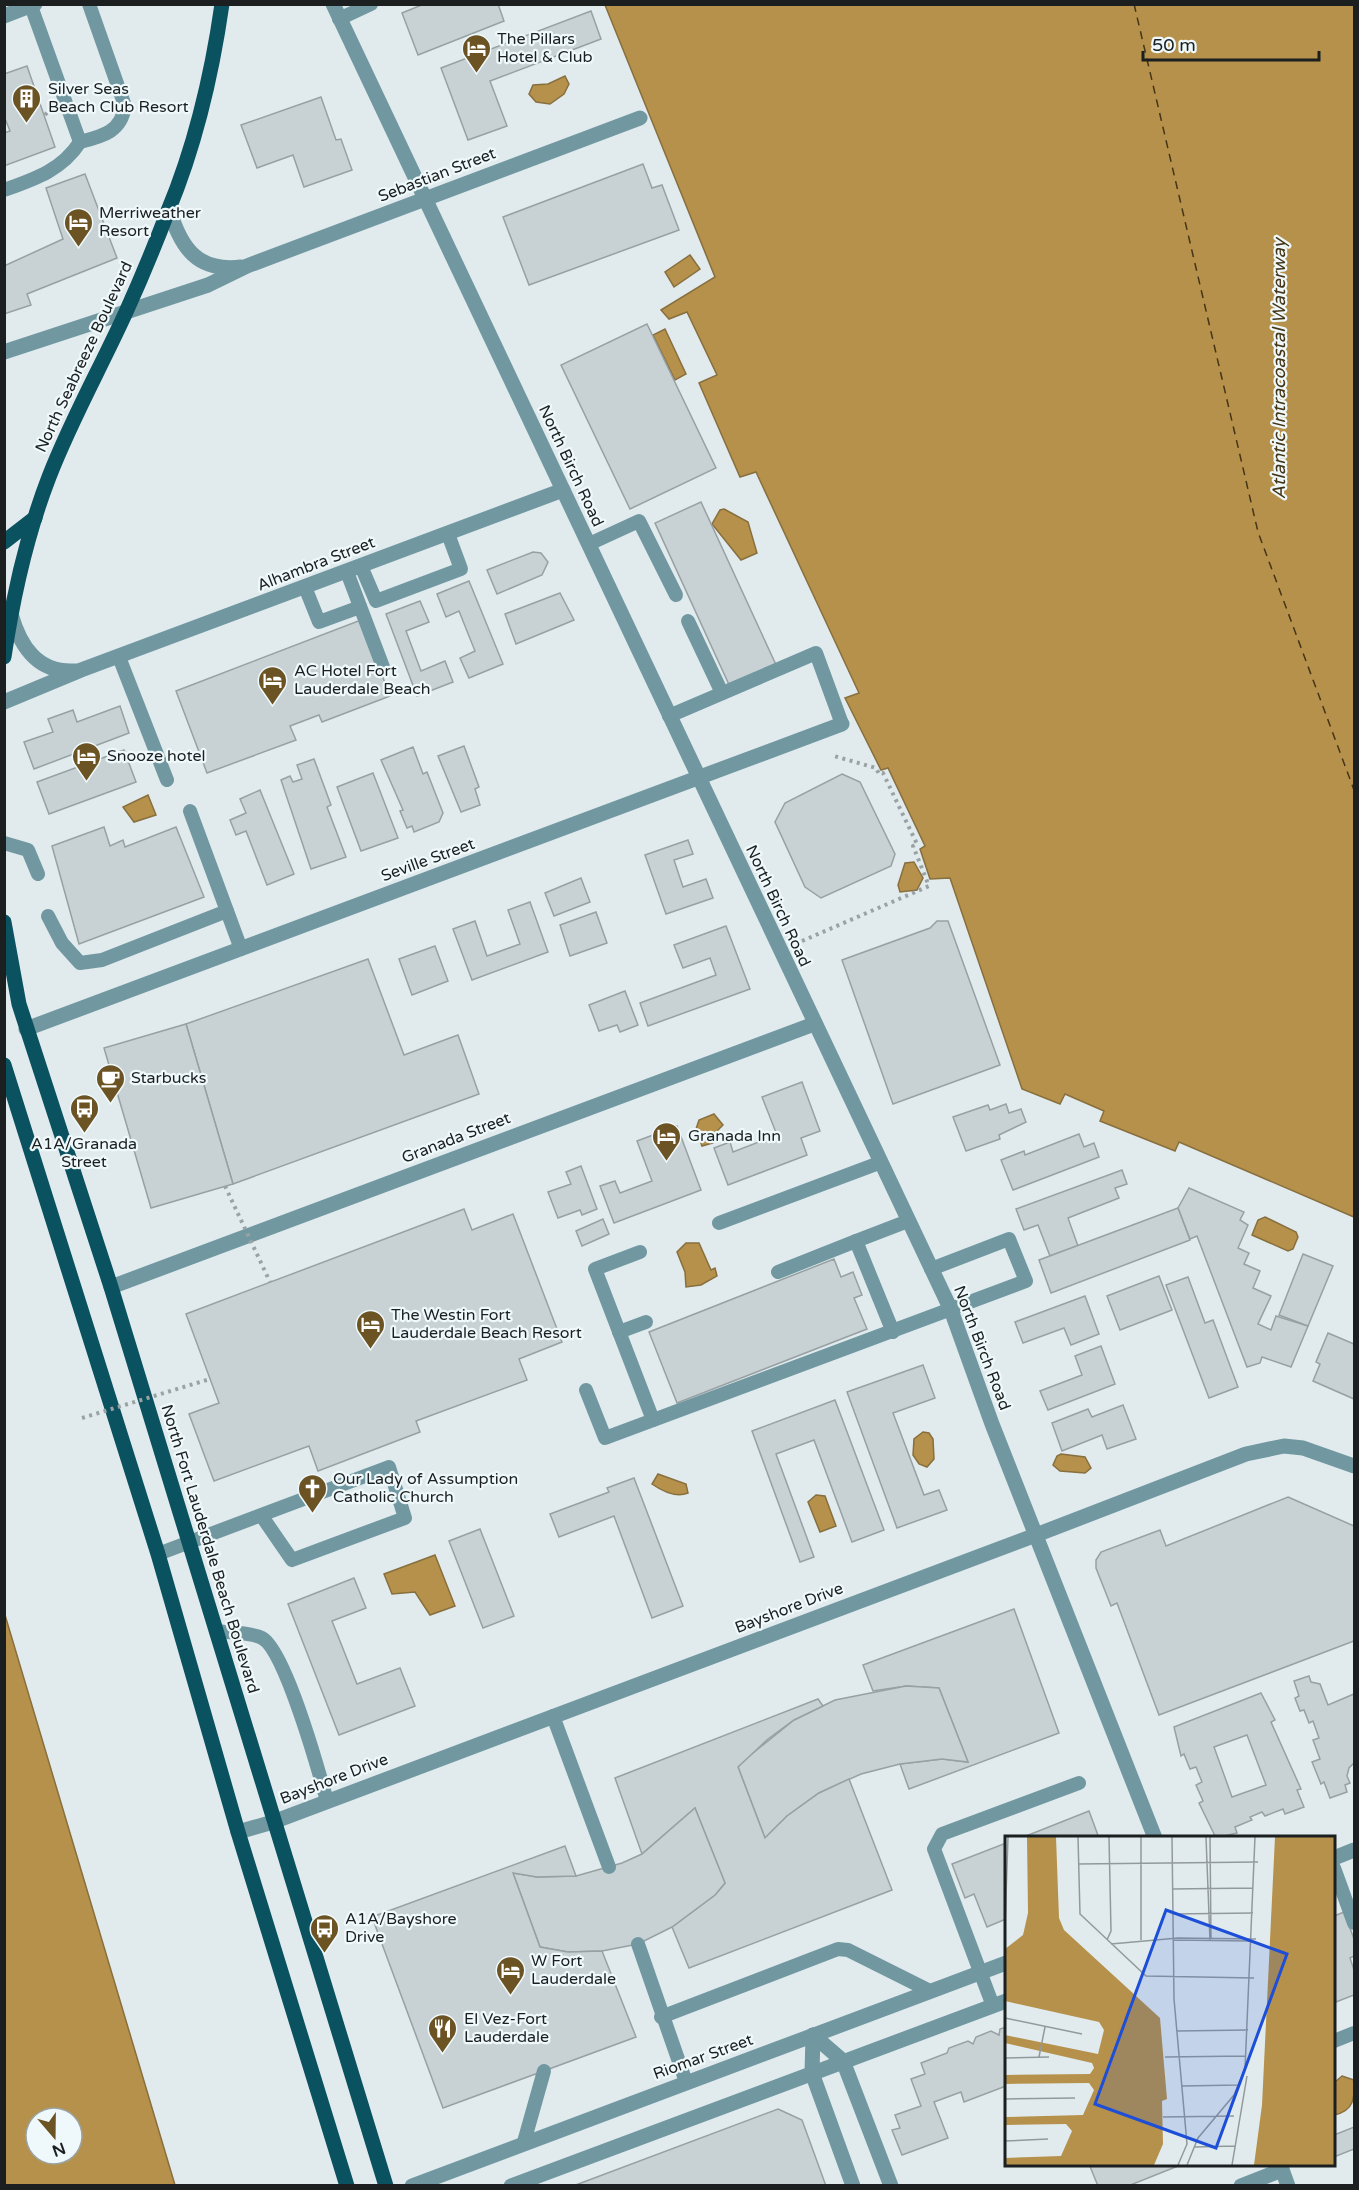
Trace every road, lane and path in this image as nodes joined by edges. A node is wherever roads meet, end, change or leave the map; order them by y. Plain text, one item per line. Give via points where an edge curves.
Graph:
1 (89, 4) edge
2 (222, 4) edge
3 (371, 4) edge
4 (33, 5) edge
5 (336, 12) edge
6 (4, 16) edge
7 (640, 118) dead end
8 (80, 142) junction
9 (4, 190) edge
10 (423, 200) junction
11 (169, 209) junction
12 (247, 266) junction
13 (127, 310) junction
14 (4, 352) edge
15 (563, 490) junction
16 (37, 517) junction
17 (448, 534) junction
18 (4, 542) edge
19 (589, 544) junction
20 (354, 569) junction
21 (305, 587) junction
22 (676, 595) dead end
23 (360, 607) junction
24 (11, 614) junction
25 (688, 621) dead end
26 (4, 657) edge
27 (119, 657) junction
28 (380, 669) dead end
29 (81, 670) junction
30 (722, 693) junction
31 (4, 702) edge
32 (669, 716) junction
33 (842, 724) joint
34 (834, 756) dead end
35 (698, 778) junction
36 (167, 780) dead end
37 (189, 811) dead end
38 (4, 843) edge
39 (38, 874) dead end
40 (227, 911) junction
41 (48, 916) dead end
42 (4, 922) edge
43 (802, 941) dead end
44 (241, 950) junction
45 (814, 1024) junction
46 (26, 1029) junction
47 (4, 1065) edge
48 (879, 1163) junction
49 (225, 1186) dead end
50 (908, 1221) junction
51 (719, 1223) dead end
52 (856, 1241) junction
53 (640, 1252) dead end
54 (931, 1269) junction
55 (778, 1272) dead end
56 (270, 1282) dead end
57 (111, 1287) junction
58 (951, 1311) junction
59 (646, 1322) dead end
60 (619, 1332) junction
61 (893, 1332) junction
62 (210, 1379) dead end
63 (586, 1390) dead end
64 (82, 1418) dead end
65 (653, 1420) junction
66 (1354, 1467) edge
67 (261, 1515) junction
68 (1036, 1535) junction
69 (189, 1542) junction
70 (158, 1554) junction
71 (216, 1631) junction
72 (553, 1716) junction
73 (1079, 1783) dead end
74 (327, 1802) junction
75 (273, 1822) junction
76 (238, 1832) junction
77 (1154, 1836) edge
78 (1354, 1850) edge
79 (1335, 1858) edge
80 (609, 1867) dead end
81 (1335, 1871) edge
82 (1354, 1923) edge
83 (638, 1944) dead end
84 (1005, 1963) edge
85 (981, 1972) junction
86 (930, 1991) junction
87 (1000, 2003) edge
88 (661, 2017) junction
89 (1354, 2033) edge
90 (813, 2035) junction
91 (1335, 2041) edge
92 (843, 2061) junction
93 (544, 2072) dead end
94 (812, 2073) junction
95 (686, 2082) junction
96 (524, 2142) junction
97 (1281, 2167) edge
98 (347, 2186) edge
99 (386, 2186) edge
100 (412, 2186) edge
101 (511, 2186) edge
102 (853, 2186) edge
103 (891, 2186) edge
104 (1241, 2186) edge
105 (1288, 2186) edge

1 - 8 lane via 125,106 116,129
2 - 11 main road, North Seabreeze Boulevard via 203,101
3 - 5 lane
4 - 6 street
4 - 8 lane
5 - 10 street, North Birch Road
7 - 10 street, Sebastian Street
8 - 9 lane via 52,171
10 - 12 street, Sebastian Street
10 - 15 street, North Birch Road
11 - 12 street, Sebastian Street via 181,241 199,260 214,267
11 - 13 main road, North Seabreeze Boulevard
12 - 13 street, Sebastian Street via 208,285
13 - 14 street, Sebastian Street
13 - 16 main road, North Seabreeze Boulevard via 61,448
15 - 17 street, Alhambra Street
15 - 19 street, North Birch Road
16 - 18 main road
16 - 24 main road, North Seabreeze Boulevard
17 - 20 street, Alhambra Street
17 - 20 lane via 461,569 375,601
19 - 22 lane via 639,521
19 - 32 street, North Birch Road
20 - 21 street, Alhambra Street
20 - 23 lane
21 - 23 lane via 321,628
21 - 27 street, Alhambra Street
23 - 28 lane via 383,667
24 - 26 main road, North Seabreeze Boulevard
24 - 29 street, Alhambra Street via 19,639 37,661 57,670
25 - 30 lane
27 - 29 street, Alhambra Street
27 - 36 lane
29 - 31 street, Alhambra Street
30 - 32 lane
30 - 33 lane via 816,653
32 - 35 street, North Birch Road
33 - 35 street, Seville Street
34 - 43 path via 883,773 917,844 913,846 929,886
35 - 44 street, Seville Street
35 - 45 street, North Birch Road
37 - 40 lane
38 - 39 lane via 28,850
40 - 41 lane via 102,960 80,963 62,943
40 - 44 lane
42 - 46 main road, North Fort Lauderdale Beach Boulevard
44 - 46 street, Seville Street
45 - 48 street, North Birch Road
45 - 57 street, Granada Street
46 - 57 main road, North Fort Lauderdale Beach Boulevard
47 - 70 main road
48 - 50 street, North Birch Road
48 - 51 lane
49 - 56 path, bridge
50 - 52 lane
50 - 54 street, North Birch Road
52 - 55 lane
52 - 61 lane
53 - 60 lane via 595,1269
54 - 58 street, North Birch Road
54 - 58 lane via 1009,1239 1026,1281
57 - 69 main road, North Fort Lauderdale Beach Boulevard
58 - 61 lane
58 - 68 street, North Birch Road
59 - 60 lane
60 - 65 lane
61 - 65 lane
62 - 64 path, bridge
63 - 65 lane via 605,1438
66 - 68 street, Bayshore Drive via 1303,1448 1265,1448
67 - 67 lane via 292,1560 405,1518 389,1467
67 - 69 lane
68 - 72 street, Bayshore Drive
68 - 77 street, North Birch Road
69 - 70 lane
69 - 71 main road, North Fort Lauderdale Beach Boulevard
70 - 76 main road
71 - 74 lane via 261,1637 271,1646 295,1700
71 - 75 main road, North Fort Lauderdale Beach Boulevard
72 - 74 street, Bayshore Drive
72 - 80 lane
73 - 85 lane via 942,1834 937,1840 934,1850
74 - 75 street, Bayshore Drive
75 - 76 street, Bayshore Drive
75 - 99 main road, North Fort Lauderdale Beach Boulevard
76 - 98 main road
78 - 79 street
81 - 82 lane
83 - 88 lane
84 - 85 street, Riomar Street
85 - 86 street, Riomar Street
85 - 87 lane
86 - 88 lane via 848,1950 838,1949
86 - 90 street, Riomar Street
87 - 92 street
88 - 95 lane
89 - 91 lane
90 - 92 street
90 - 94 street
90 - 95 street, Riomar Street
92 - 94 street
92 - 103 street
93 - 96 lane
94 - 101 street
94 - 102 street
95 - 96 street, Riomar Street
96 - 100 street, Riomar Street
97 - 104 street
97 - 105 street

